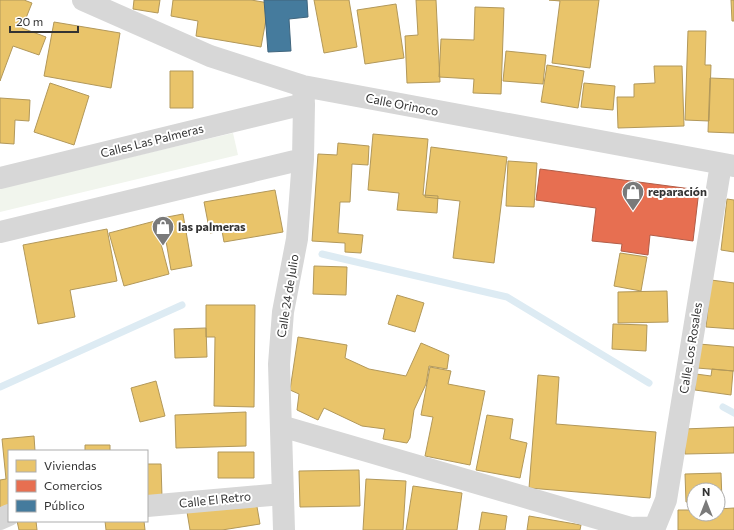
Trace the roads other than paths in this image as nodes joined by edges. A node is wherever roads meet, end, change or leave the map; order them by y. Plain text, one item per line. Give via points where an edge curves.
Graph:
1 (87, 1) edge
2 (304, 95) junction
3 (303, 159) junction
4 (728, 165) edge
5 (0, 178) edge
6 (0, 232) edge
7 (281, 426) junction
8 (283, 494) junction
9 (148, 506) edge
10 (655, 528) edge
11 (284, 530) edge

1 - 2 street, Calle Orinoco
2 - 3 street, Calle 24 de Julio
2 - 4 street, Calle Orinoco
2 - 5 street, Calles Las Palmeras
3 - 6 street
3 - 7 street, Calle 24 de Julio via 297,239 283,312 279,364
4 - 10 street, Calle Los Rosales via 666,500
7 - 8 street, Calle 24 de Julio
7 - 10 street via 631,528
8 - 9 street, Calle El Retro
8 - 11 street, Calle 24 de Julio

